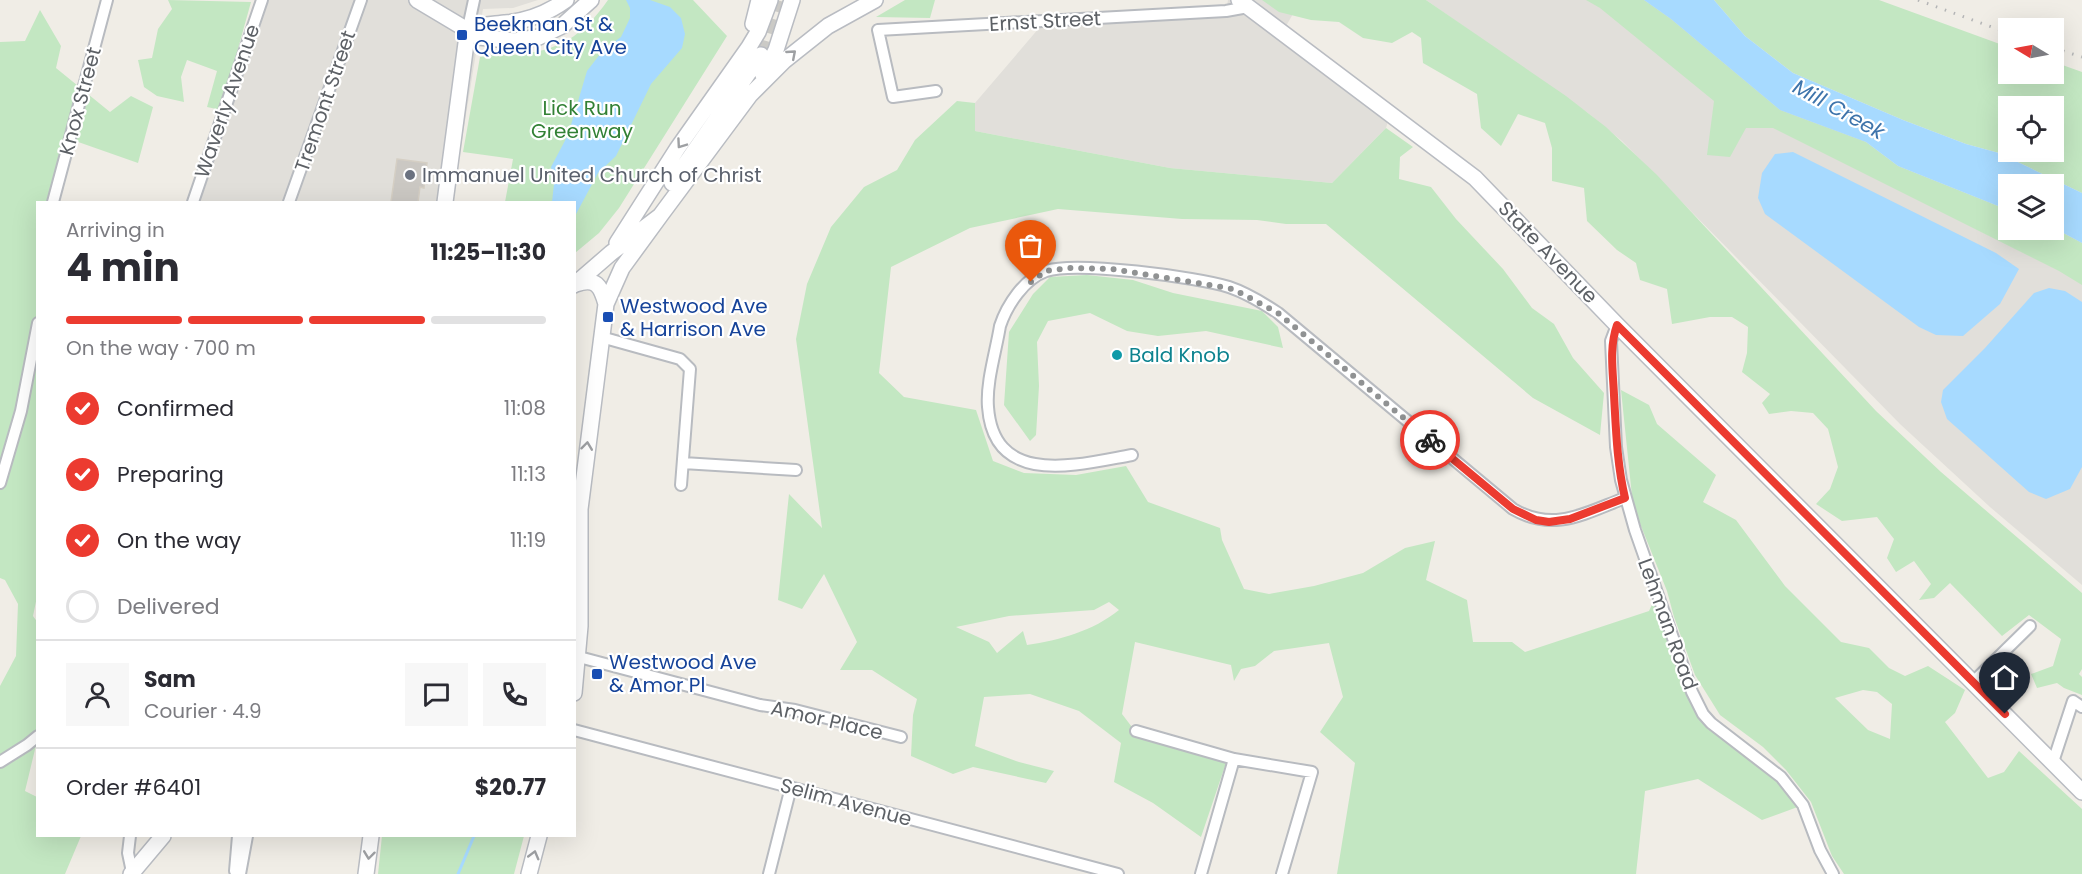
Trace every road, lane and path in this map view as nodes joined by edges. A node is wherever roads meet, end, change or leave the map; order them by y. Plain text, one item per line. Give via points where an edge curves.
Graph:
1 (107, 0) edge
2 (262, 0) edge
3 (361, 0) edge
4 (417, 0) edge
5 (474, 0) edge
6 (566, 0) edge
7 (591, 0) edge
8 (759, 0) edge
9 (770, 0) edge
10 (785, 0) edge
11 (792, 0) edge
12 (875, 0) edge
13 (1244, 4) edge
14 (468, 28) junction
15 (778, 44) junction
16 (752, 49) junction
17 (936, 91) dead end
18 (750, 95) junction
19 (53, 201) edge
20 (193, 201) edge
21 (289, 201) edge
22 (445, 201) edge
23 (660, 216) junction
24 (635, 234) junction
25 (611, 253) junction
26 (576, 284) edge
27 (576, 285) edge
28 (606, 304) junction
29 (1617, 325) junction
30 (36, 333) edge
31 (601, 337) junction
32 (1132, 455) dead end
33 (683, 464) junction
34 (796, 470) dead end
35 (0, 483) edge
36 (681, 485) dead end
37 (1625, 498) junction
38 (2030, 626) dead end
39 (579, 657) junction
40 (576, 679) edge
41 (1973, 682) junction
42 (2077, 704) edge
43 (576, 731) edge
44 (1136, 731) dead end
45 (901, 737) dead end
46 (36, 738) edge
47 (1234, 759) junction
48 (0, 762) edge
49 (2053, 762) junction
50 (791, 787) junction
51 (2082, 792) edge
52 (130, 837) edge
53 (162, 837) edge
54 (238, 837) edge
55 (247, 837) edge
56 (371, 837) edge
57 (539, 837) edge
58 (132, 873) edge
59 (235, 874) edge
60 (240, 874) edge
61 (366, 874) edge
62 (529, 874) edge
63 (769, 874) edge
64 (1118, 874) edge
65 (1201, 874) edge
66 (1282, 874) edge
67 (1833, 874) edge

1 - 19 street, Knox Street
2 - 20 street, Waverly Avenue
3 - 21 street, Tremont Street
4 - 14 main road
5 - 14 street
6 - 14 main road via 537,17
7 - 14 main road via 562,26 528,39 488,39
8 - 16 main road
9 - 16 main road
10 - 15 main road
11 - 15 main road
18 -> 12 main road via 807,41
13 - 17 street, Ernst Street via 1215,12 878,30 893,96
13 - 29 main road, State Avenue via 1475,178
14 - 22 main road
15 - 18 main road
16 - 24 main road
16 -> 25 main road via 677,149
18 - 23 main road
23 - 24 main road
23 - 28 main road via 622,268
24 - 25 main road
25 - 26 main road
27 - 28 main road via 586,281 596,284
28 - 31 main road
29 - 37 street, Lehman Road via 1611,341 1616,447
29 - 41 main road, State Avenue
30 - 35 street via 21,411
31 - 33 street via 680,359 687,365 690,374
39 -> 31 main road via 580,509
32 - 37 street via 1041,467 1014,456 1002,447 995,434 987,406 1000,326 1020,291 1046,271 1112,269 1225,286 1249,296 1278,313 1524,516 1562,521
33 - 34 street
33 - 36 street
37 - 67 street, Lehman Road via 1696,703 1712,723 1781,777 1803,805
38 - 41 street
39 - 40 main road
39 - 45 street, Amor Place
41 - 49 main road, State Avenue
42 - 49 street
43 - 50 street, Selim Avenue
44 - 47 street
46 - 48 street
47 - 65 street
47 - 66 street via 1312,772
49 - 51 main road, State Avenue
50 - 63 street
50 - 64 street, Selim Avenue
52 - 58 street
53 - 58 main road
54 - 59 street
55 - 60 street
56 -> 61 main road
62 -> 57 main road

